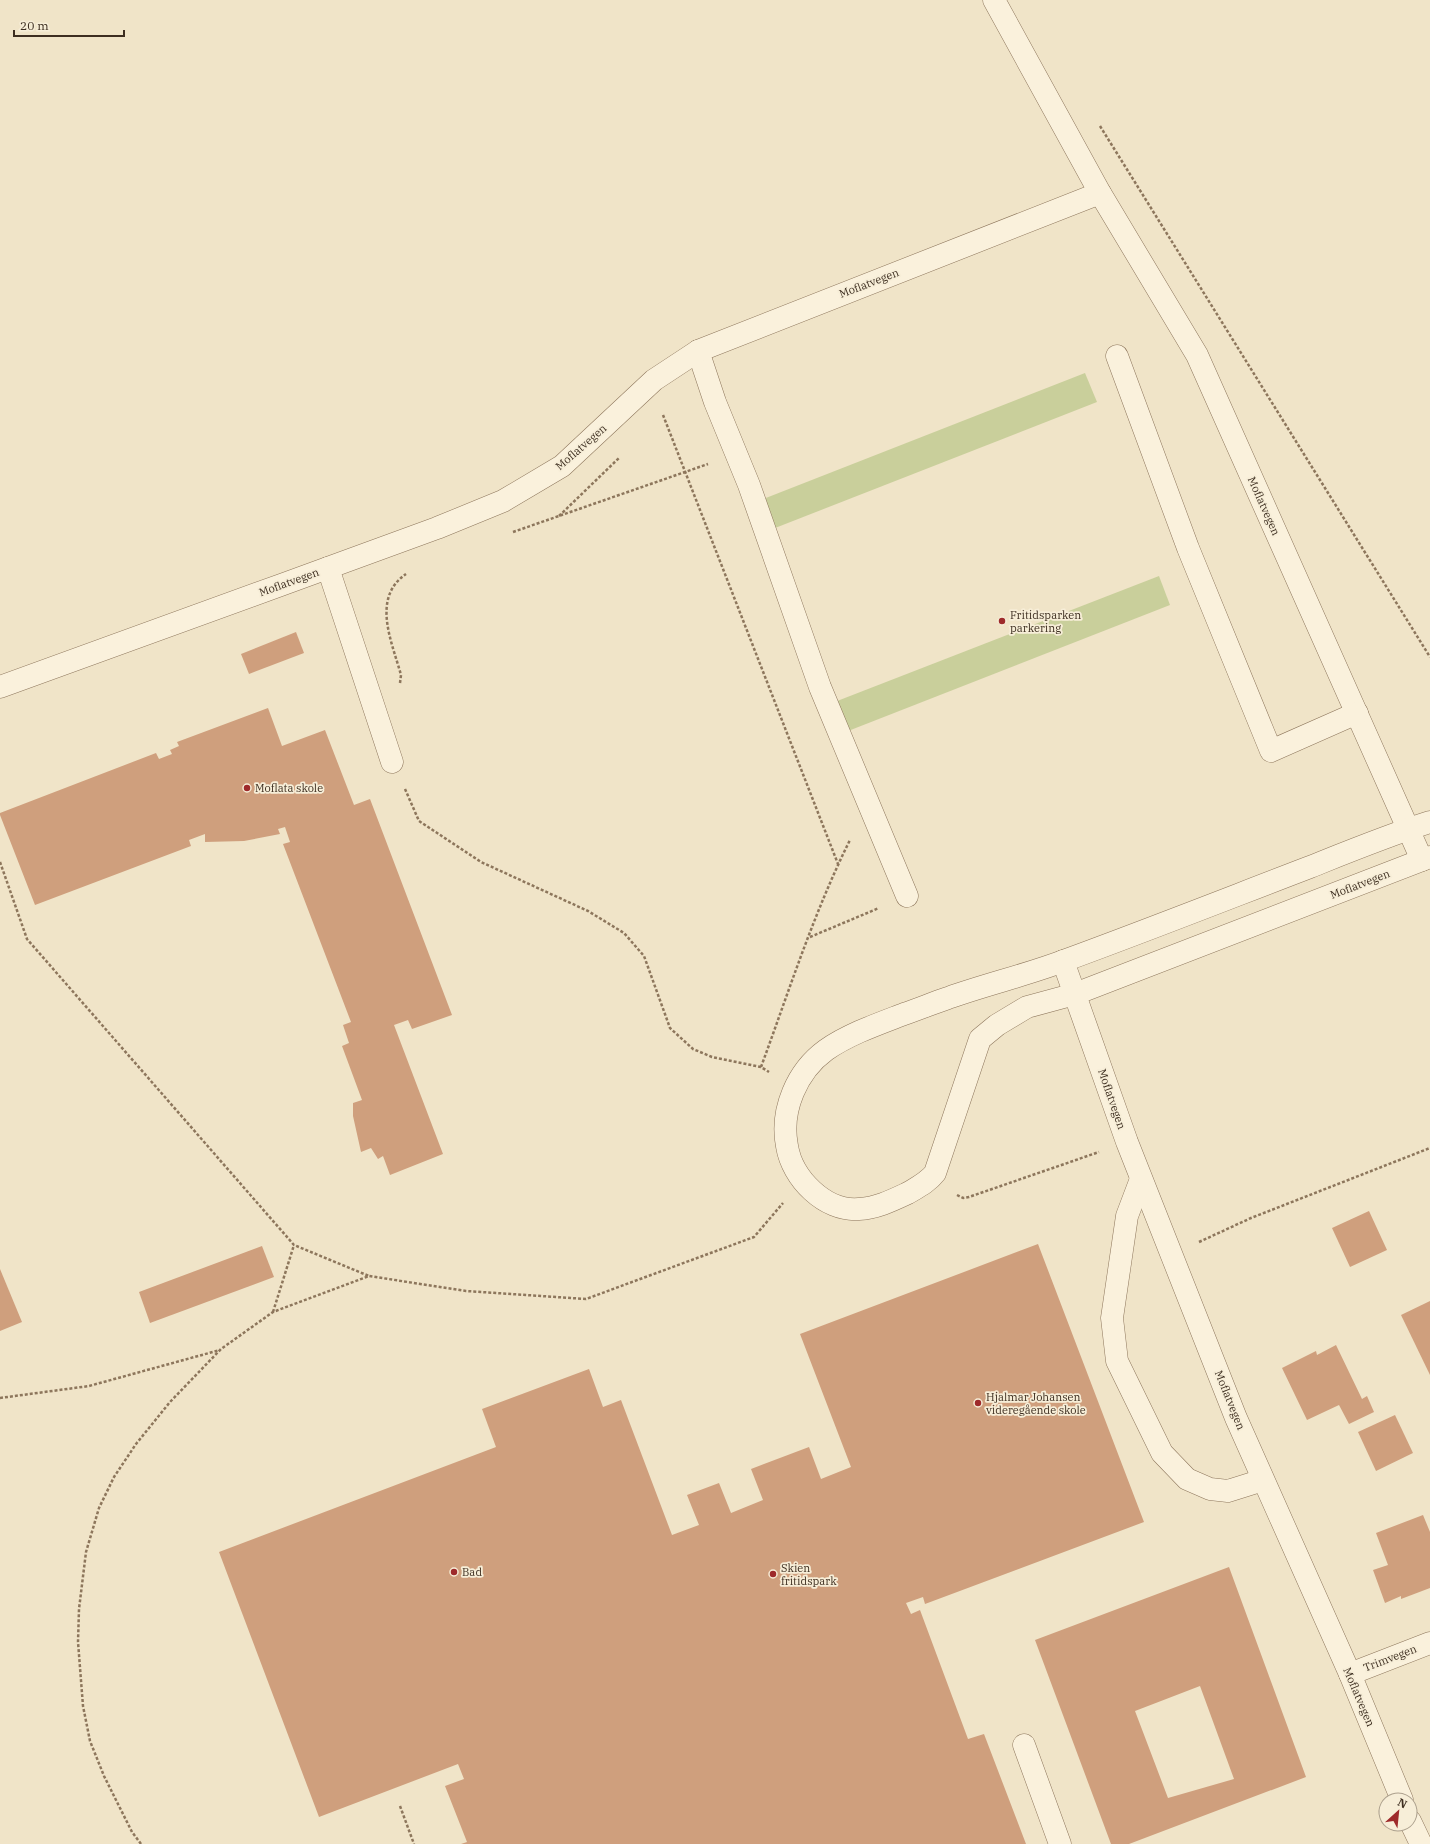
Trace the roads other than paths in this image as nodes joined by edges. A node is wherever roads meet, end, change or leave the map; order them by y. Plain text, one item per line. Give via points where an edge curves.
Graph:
1 (994, 0) edge
2 (1100, 193) junction
3 (698, 351) junction
4 (1117, 356) dead end
5 (328, 568) junction
6 (0, 687) edge
7 (1357, 713) junction
8 (392, 762) road end
9 (1430, 822) edge
10 (1409, 829) junction
11 (1426, 859) edge
12 (907, 896) road end
13 (1063, 961) junction
14 (1075, 994) junction
15 (1141, 1178) junction
16 (1263, 1480) junction
17 (1430, 1643) edge
18 (1350, 1674) junction
19 (1024, 1745) dead end
20 (1399, 1792) edge
21 (1416, 1832) edge
22 (1060, 1844) edge
23 (1422, 1844) edge

1 - 2 street, Moflatvegen
2 - 3 street, Moflatvegen
2 - 7 street, Moflatvegen via 1197,355
3 - 5 street, Moflatvegen via 654,380 562,466 503,501
3 - 12 street via 715,402 749,485 820,687
4 - 7 street via 1188,548 1271,751
5 - 6 street, Moflatvegen
5 - 8 street
7 - 10 street, Moflatvegen
9 - 10 street
10 - 11 street, Moflatvegen
10 - 13 street
11 - 14 street, Moflatvegen
13 - 14 street, Moflatvegen
13 - 14 street, Moflatvegen via 948,998 876,1025 827,1049 804,1071 789,1104 786,1124 787,1146 802,1181 830,1202 842,1208 858,1209 895,1199 921,1186 932,1176 980,1039 997,1025 1027,1007
14 - 15 street, Moflatvegen
15 - 16 street, Moflatvegen
15 - 16 street via 1127,1216 1112,1318 1117,1360 1162,1452 1187,1479 1210,1488 1228,1491
16 - 18 street, Moflatvegen
17 - 18 street, Trimvegen
18 - 20 street, Moflatvegen
19 - 22 street
21 - 23 street

